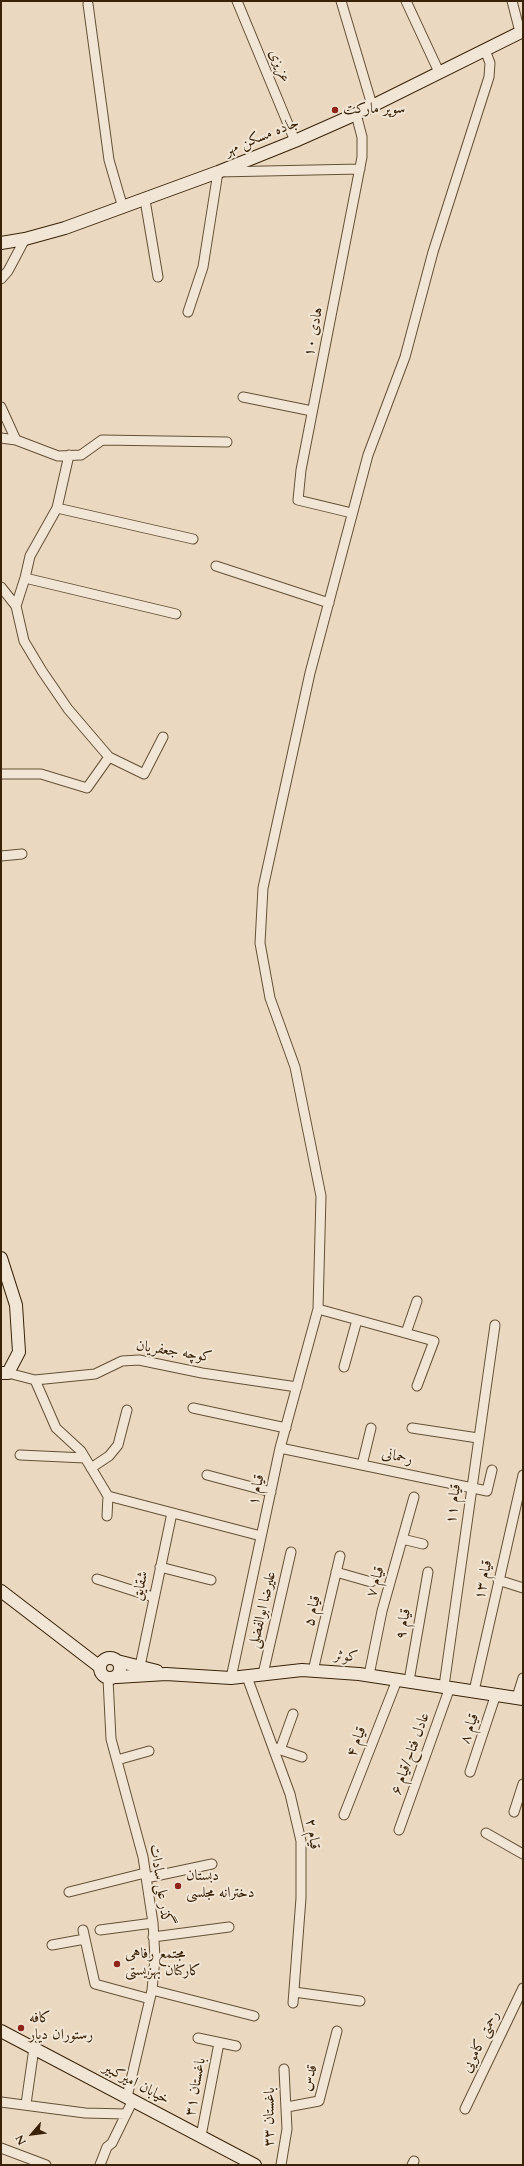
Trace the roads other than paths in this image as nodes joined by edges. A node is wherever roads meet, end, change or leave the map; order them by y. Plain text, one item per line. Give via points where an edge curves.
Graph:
1 (237, 1) edge
2 (341, 1) edge
3 (406, 1) edge
4 (512, 1) edge
5 (88, 4) dead end
6 (522, 31) edge
7 (486, 50) junction
8 (439, 72) junction
9 (372, 105) junction
10 (356, 114) junction
11 (295, 141) junction
12 (360, 169) junction
13 (218, 172) junction
14 (145, 200) junction
15 (123, 208) junction
16 (25, 240) junction
17 (1, 243) edge
18 (158, 276) dead end
19 (1, 279) edge
20 (188, 312) dead end
21 (243, 397) dead end
22 (1, 407) edge
23 (312, 411) junction
24 (1, 438) edge
25 (16, 440) junction
26 (227, 442) dead end
27 (69, 455) junction
28 (57, 508) junction
29 (352, 513) junction
30 (193, 539) dead end
31 (216, 566) dead end
32 (25, 578) junction
33 (1, 587) edge
34 (328, 603) junction
35 (16, 606) junction
36 (176, 614) dead end
37 (163, 737) dead end
38 (109, 757) junction
39 (1, 774) edge
40 (22, 854) dead end
41 (1, 856) edge
42 (1, 1258) edge
43 (416, 1301) dead end
44 (318, 1309) junction
45 (357, 1320) junction
46 (495, 1325) dead end
47 (406, 1333) junction
48 (344, 1366) dead end
49 (5, 1373) edge
50 (35, 1380) junction
51 (417, 1386) dead end
52 (297, 1388) junction
53 (194, 1408) dead end
54 (127, 1410) dead end
55 (286, 1428) junction
56 (370, 1428) dead end
57 (412, 1428) dead end
58 (478, 1438) junction
59 (280, 1448) junction
60 (20, 1455) dead end
61 (85, 1458) junction
62 (362, 1464) junction
63 (91, 1468) junction
64 (492, 1470) dead end
65 (207, 1475) dead end
66 (523, 1475) edge
67 (471, 1487) junction
68 (271, 1492) junction
69 (108, 1496) junction
70 (414, 1497) dead end
71 (519, 1506) edge
72 (172, 1513) junction
73 (107, 1516) dead end
74 (261, 1536) junction
75 (402, 1540) junction
76 (423, 1544) dead end
77 (291, 1552) dead end
78 (340, 1556) dead end
79 (160, 1566) junction
80 (336, 1572) junction
81 (428, 1572) dead end
82 (97, 1579) dead end
83 (211, 1580) dead end
84 (498, 1580) junction
85 (371, 1582) dead end
86 (523, 1588) edge
87 (1, 1591) edge
88 (153, 1596) junction
89 (72, 1645) junction
90 (114, 1659) junction
91 (100, 1666) junction
92 (140, 1666) junction
93 (313, 1671) junction
94 (166, 1674) junction
95 (263, 1674) junction
96 (369, 1676) junction
97 (246, 1677) junction
98 (112, 1678) junction
99 (231, 1678) junction
100 (523, 1678) edge
101 (403, 1680) junction
102 (447, 1687) junction
103 (474, 1691) junction
104 (496, 1694) junction
105 (520, 1698) edge
106 (293, 1714) dead end
107 (277, 1749) junction
108 (149, 1751) dead end
109 (302, 1757) dead end
110 (117, 1760) junction
111 (470, 1772) dead end
112 (523, 1784) edge
113 (514, 1812) dead end
114 (344, 1815) dead end
115 (399, 1830) dead end
116 (486, 1834) dead end
117 (523, 1854) edge
118 (212, 1864) dead end
119 (145, 1876) junction
120 (69, 1892) dead end
121 (153, 1923) junction
122 (229, 1927) dead end
123 (100, 1930) dead end
124 (153, 1937) junction
125 (52, 1945) dead end
126 (523, 1988) edge
127 (152, 1990) junction
128 (294, 1992) junction
129 (150, 2000) junction
130 (360, 2001) dead end
131 (293, 2003) dead end
132 (254, 2016) dead end
133 (337, 2031) dead end
134 (1, 2032) edge
135 (198, 2038) dead end
136 (219, 2043) junction
137 (236, 2046) dead end
138 (34, 2048) junction
139 (284, 2069) dead end
140 (130, 2098) junction
141 (1, 2102) edge
142 (26, 2104) junction
143 (287, 2107) junction
144 (465, 2109) dead end
145 (126, 2114) junction
146 (201, 2136) junction
147 (1, 2148) edge
148 (46, 2165) edge
149 (100, 2165) edge
150 (255, 2165) edge
151 (281, 2165) edge

1 - 11 street, عزیزی
2 - 9 street
3 - 8 street
4 - 6 street
5 - 15 street via 109,160
6 - 7 main road, جاده مسکن مهر
7 - 8 main road, جاده مسکن مهر
7 - 29 street, قیام ۱ via 490,64 488,84 433,252 404,357 368,454
8 - 9 main road, جاده مسکن مهر
9 - 10 main road, جاده مسکن مهر
10 - 11 main road, جاده مسکن مهر
10 - 12 street, هادی ۱۰ via 362,137
11 - 13 main road, جاده مسکن مهر
12 - 13 street
12 - 23 street, هادی ۱۰
13 - 14 main road, جاده مسکن مهر
13 - 20 street via 203,267
14 - 15 main road, جاده مسکن مهر
14 - 18 street
15 - 16 main road, جاده مسکن مهر
16 - 17 main road, جاده مسکن مهر
16 - 19 street
21 - 23 street
22 - 25 street
23 - 29 street, هادی ۱۰ via 298,500
24 - 25 street
25 - 27 street via 58,456
26 - 27 street via 102,440 81,455
27 - 28 street
28 - 30 street
28 - 32 street via 30,556
29 - 34 street, قیام ۱
31 - 34 street
32 - 35 street
32 - 36 street
33 - 35 street
34 - 44 street, قیام ۱ via 263,888 260,943 270,998 295,1067 321,1196
35 - 38 street via 24,640 42,671 68,709
37 - 38 street via 144,774
38 - 39 street via 87,788 41,774
40 - 41 street
42 - 49 main road via 16,1305 19,1352
43 - 47 street
44 - 45 street
44 - 52 street, قیام ۱
45 - 47 street
45 - 48 street
46 - 58 street, قیام ۱۱
47 - 51 street via 434,1341
49 - 50 street, کوچه جعفریان
50 - 52 street, کوچه جعفریان via 95,1374 122,1361 139,1360
50 - 61 street via 56,1428
52 - 55 street, قیام ۱
53 - 55 street
54 - 63 street via 118,1445 109,1456
55 - 59 street, قیام ۱
56 - 62 street
57 - 58 street
58 - 67 street, قیام ۱۱
59 - 62 street, رحمانی
59 - 68 street, قیام ۱
60 - 61 street
61 - 63 street
62 - 67 street, رحمانی
63 - 69 street
64 - 67 street, رحمانی via 487,1491
65 - 68 street
66 - 71 street, قیام ۱۳
67 - 102 street, قیام ۱۱
68 - 74 street, قیام ۱
69 - 72 street
69 - 73 street
70 - 75 street, قیام ۷
71 - 84 street, قیام ۱۳
72 - 74 street
72 - 79 street, شقایق
74 - 99 street, قیام ۱
75 - 76 street
75 - 96 street, قیام ۷ via 382,1611
77 - 95 street, علیرضا ابوالفضلی
78 - 80 street, قیام ۵
79 - 83 street
79 - 88 street, شقایق
80 - 85 street
80 - 93 street, قیام ۵
81 - 101 street, قیام ۹
82 - 88 street
84 - 86 street
84 - 103 street, قیام ۱۳
87 - 89 main road
88 - 92 street, شقایق
89 - 90 main road
89 - 91 main road
90 - 91 main road via 104,1660
90 - 92 main road
90 - 98 main road via 121,1666 120,1672
91 - 98 main road via 100,1672
92 - 94 main road
93 - 95 main road, کوثر
93 - 96 main road, کوثر
94 - 98 main road
94 - 99 main road, کوثر
95 - 97 main road, کوثر
96 - 101 main road, کوثر
97 - 99 main road, کوثر
97 - 107 street, قیام ۲
98 - 110 street, گذر علی سادات via 111,1739
100 - 105 street
101 - 102 main road, کوثر
101 - 114 street, قیام ۴
102 - 103 main road, کوثر
102 - 115 street, عادل فتاح/قیام ۶
103 - 104 main road, کوثر
104 - 105 main road, کوثر
104 - 111 street, قیام ۸
106 - 107 street
107 - 109 street
107 - 128 street, قیام ۲ via 301,1841 301,1898
108 - 110 street
110 - 119 street, گذر علی سادات via 143,1857
112 - 113 street
116 - 117 street
118 - 119 street
119 - 120 street
119 - 121 street, گذر علی سادات
121 - 123 street
121 - 124 street, گذر علی سادات
122 - 124 street
124 - 127 street, گذر علی سادات via 155,1958
125 - 129 street via 84,1934 95,1984
126 - 144 street, رحمتی کامویی
127 - 129 street, گذر علی سادات
127 - 132 street
128 - 130 street
128 - 131 street, قیام ۲
129 - 140 street, گذر علی سادات
133 - 143 street, قدس via 318,2101
134 - 138 main road, خیابان امیرکبیر
135 - 136 street
136 - 137 street
136 - 146 street, باغستان ۳۱
138 - 140 main road, خیابان امیرکبیر
138 - 142 street
139 - 143 street, باغستان ۳۳
140 - 145 street, گذر علی سادات
140 - 146 main road, خیابان امیرکبیر
141 - 142 street
142 - 145 street via 85,2113
143 - 151 street, باغستان ۳۳ via 287,2140
145 - 149 street, گذر علی سادات
146 - 150 main road, خیابان امیرکبیر
147 - 148 street

